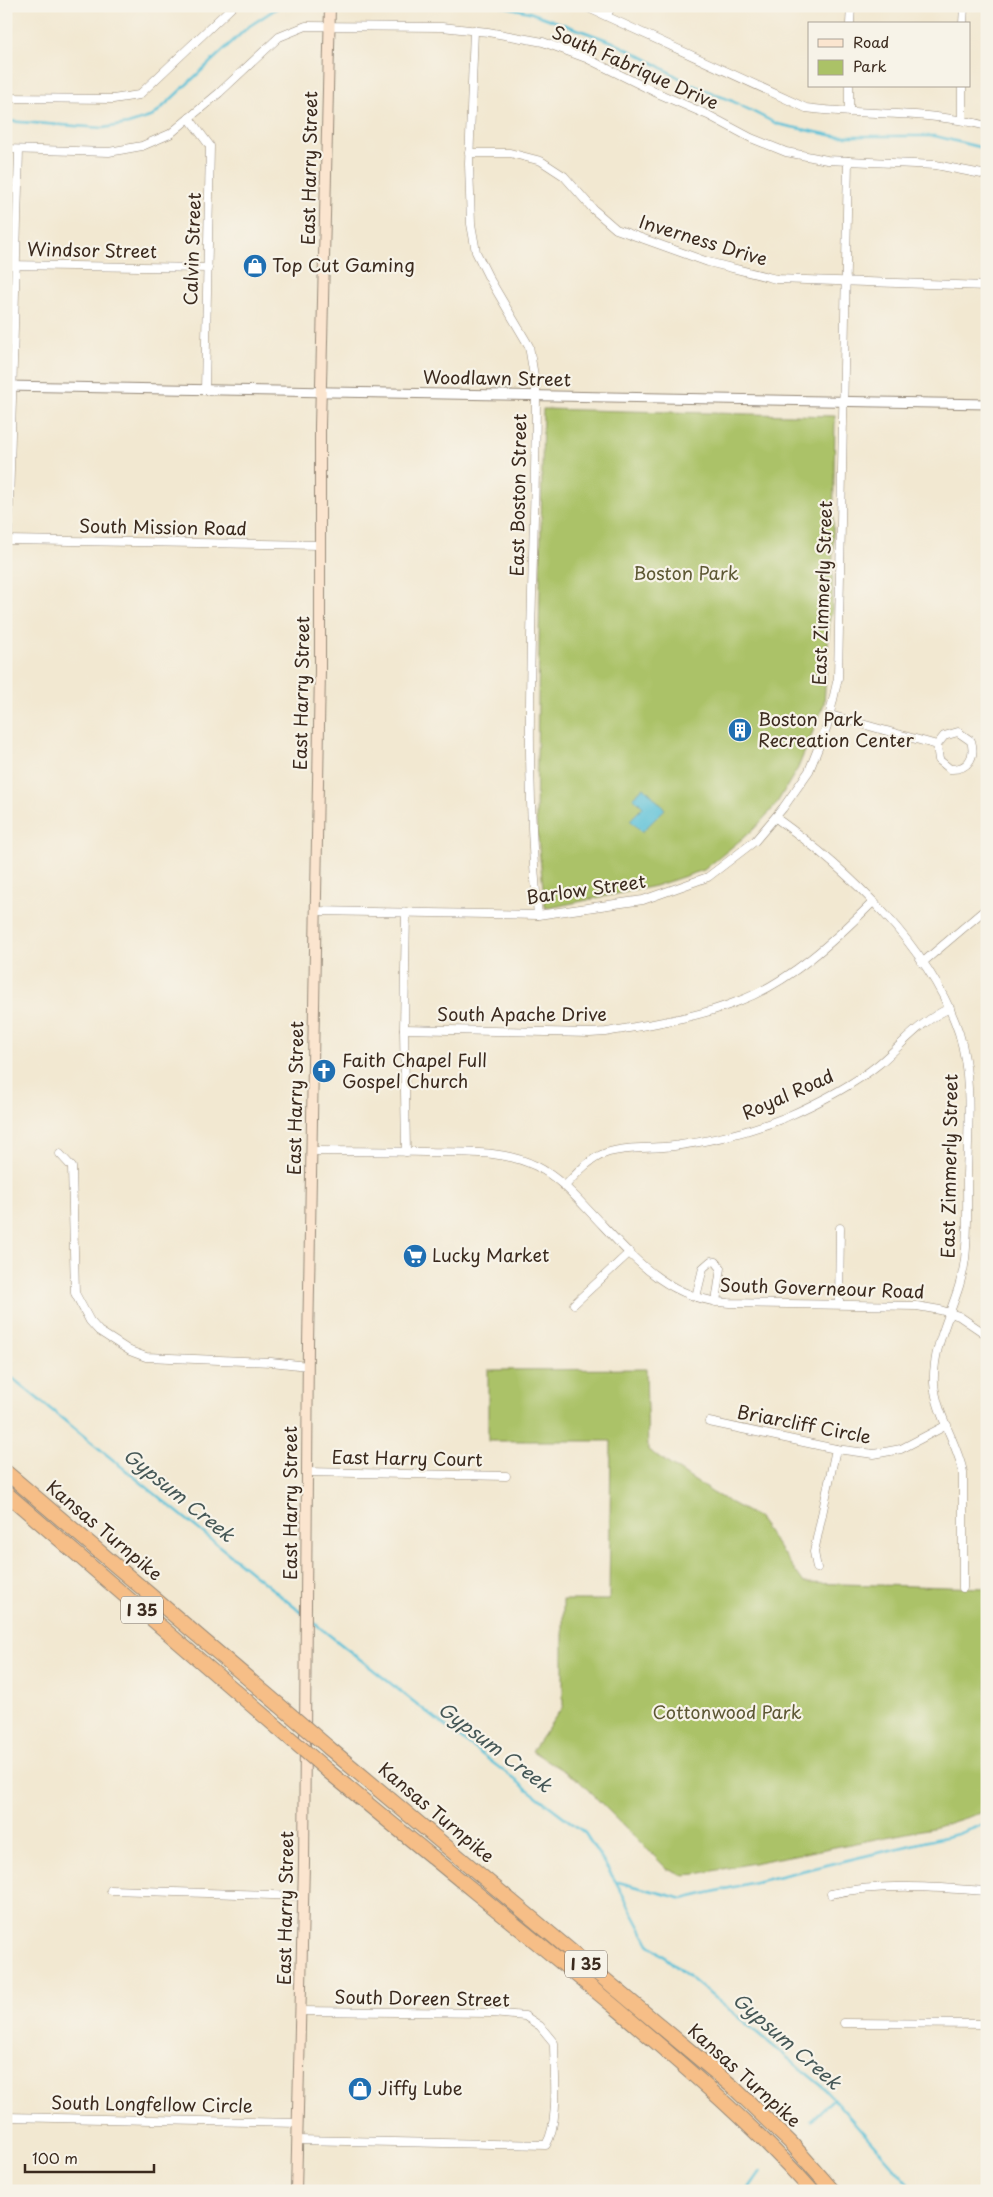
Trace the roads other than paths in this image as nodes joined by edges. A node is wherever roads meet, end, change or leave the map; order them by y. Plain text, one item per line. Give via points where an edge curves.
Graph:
1 (233, 6) edge
2 (330, 6) edge
3 (584, 6) edge
4 (611, 6) edge
5 (851, 6) edge
6 (964, 6) edge
7 (607, 16) junction
8 (850, 22) edge
9 (963, 22) edge
10 (330, 27) junction
11 (474, 30) junction
12 (849, 88) edge
13 (962, 88) edge
14 (6, 98) edge
15 (849, 112) junction
16 (188, 118) junction
17 (962, 120) junction
18 (987, 126) edge
19 (6, 150) edge
20 (19, 150) junction
21 (469, 153) junction
22 (848, 161) junction
23 (987, 175) edge
24 (6, 265) edge
25 (16, 266) junction
26 (208, 268) junction
27 (845, 283) junction
28 (987, 286) edge
29 (10, 386) edge
30 (204, 390) junction
31 (321, 392) junction
32 (536, 396) junction
33 (843, 401) junction
34 (987, 404) edge
35 (7, 540) edge
36 (320, 545) junction
37 (830, 715) junction
38 (937, 746) junction
39 (776, 818) junction
40 (873, 902) junction
41 (987, 908) edge
42 (315, 911) junction
43 (406, 912) junction
44 (538, 915) junction
45 (922, 964) junction
46 (950, 1008) junction
47 (404, 1030) junction
48 (311, 1150) junction
49 (406, 1152) junction
50 (60, 1154) dead end
51 (565, 1186) junction
52 (840, 1228) dead end
53 (630, 1252) junction
54 (696, 1297) junction
55 (716, 1302) junction
56 (574, 1304) dead end
57 (840, 1304) junction
58 (949, 1313) junction
59 (987, 1334) edge
60 (308, 1366) junction
61 (709, 1422) dead end
62 (947, 1425) junction
63 (836, 1449) junction
64 (6, 1472) edge
65 (307, 1472) junction
66 (506, 1476) dead end
67 (6, 1493) edge
68 (817, 1568) dead end
69 (963, 1588) dead end
70 (111, 1890) dead end
71 (987, 1891) edge
72 (831, 1894) dead end
73 (303, 1896) junction
74 (300, 2011) junction
75 (844, 2023) dead end
76 (987, 2024) edge
77 (6, 2117) edge
78 (298, 2123) junction
79 (297, 2140) junction
80 (296, 2191) edge
81 (812, 2191) edge
82 (833, 2191) edge

1 - 14 street via 139,94 113,99
2 - 10 main road, East Harry Street
3 - 7 street, South Fabrique Drive
4 - 7 street
5 - 8 street
6 - 9 street
7 - 15 street, South Fabrique Drive via 806,108
10 - 11 street, South Fabrique Drive
10 - 16 street, South Fabrique Drive via 306,26 279,36
10 - 31 main road, East Harry Street
11 - 21 street, East Boston Street
11 - 22 street, South Fabrique Drive via 543,42 586,58 786,152
12 - 15 street
13 - 17 street
15 - 17 street, South Fabrique Drive via 914,114
16 - 20 street, South Fabrique Drive via 170,134 142,146 109,152
16 - 26 street, Calvin Street via 210,146
17 - 18 street, South Fabrique Drive
19 - 20 street, South Fabrique Drive
20 - 25 street
21 - 27 street, Inverness Drive via 510,153 541,162 564,176 604,220 649,242 708,262 776,279
21 - 32 street, East Boston Street via 471,224 476,252 530,346
22 - 23 street, South Fabrique Drive via 936,165
22 - 27 street, East Zimmerly Street
24 - 25 street, Windsor Street
25 - 26 street, Windsor Street
25 - 29 street
26 - 30 street, Calvin Street
27 - 28 street, Inverness Drive
27 - 33 street, East Zimmerly Street
29 - 30 street, Woodlawn Street
29 - 35 street
30 - 31 street, Woodlawn Street
31 - 32 street, Woodlawn Street
31 - 36 main road, East Harry Street
32 - 33 street, Woodlawn Street
32 - 44 street, East Boston Street via 530,773 532,858
33 - 34 street, Woodlawn Street
33 - 37 street, East Zimmerly Street via 838,678
35 - 36 street, South Mission Road
36 - 42 main road, East Harry Street
37 - 38 street
37 - 39 street, East Zimmerly Street via 809,771
38 - 38 street via 939,760 950,769 962,768 973,755 971,741 958,732 947,734
39 - 40 street, East Zimmerly Street via 851,879
39 - 44 street, Barlow Street via 755,840 708,877 643,900
40 - 45 street, East Zimmerly Street
40 - 47 street, South Apache Drive via 823,948 783,978 741,1001 712,1011 590,1033
41 - 45 street
42 - 43 street, Barlow Street
42 - 48 main road, East Harry Street
43 - 44 street, Barlow Street
43 - 47 street
45 - 46 street, East Zimmerly Street
46 - 51 street, Royal Road via 923,1022 861,1077 785,1117 717,1138 608,1153 589,1163
46 - 58 street, East Zimmerly Street via 965,1058 968,1108 965,1260
47 - 49 street
48 - 49 street, South Governeour Road
48 - 60 main road, East Harry Street
49 - 51 street, South Governeour Road via 487,1153 511,1157 536,1166
50 - 60 street via 72,1167 75,1294 99,1331 146,1357
51 - 53 street, South Governeour Road
52 - 57 street
53 - 54 street, South Governeour Road via 662,1282
53 - 56 street
54 - 55 street, South Governeour Road
54 - 55 street via 703,1268 711,1261 720,1264 721,1268
55 - 57 street, South Governeour Road
57 - 58 street, South Governeour Road via 917,1306
58 - 59 street, South Governeour Road via 969,1321
58 - 62 street, East Zimmerly Street via 935,1359 934,1374 938,1402
60 - 65 main road, East Harry Street
61 - 63 street, Briarcliff Circle
62 - 63 street, Briarcliff Circle via 888,1453 862,1454
62 - 69 street, East Zimmerly Street via 963,1472
63 - 68 street via 814,1552
64 - 82 highway, Kansas Turnpike / I 35, bridge via 733,2087 791,2143
65 - 66 street, East Harry Court
65 - 73 main road, East Harry Street
67 - 81 highway, Kansas Turnpike / I 35, bridge via 328,1771 723,2099
70 - 73 street
71 - 72 street via 944,1886 847,1890
73 - 74 main road, East Harry Street
74 - 78 main road, East Harry Street
74 - 79 street, South Doreen Street via 525,2016 540,2026 554,2043 553,2134 546,2145
75 - 76 street
77 - 78 street, South Longfellow Circle
78 - 79 main road, East Harry Street
79 - 80 main road, East Harry Street

